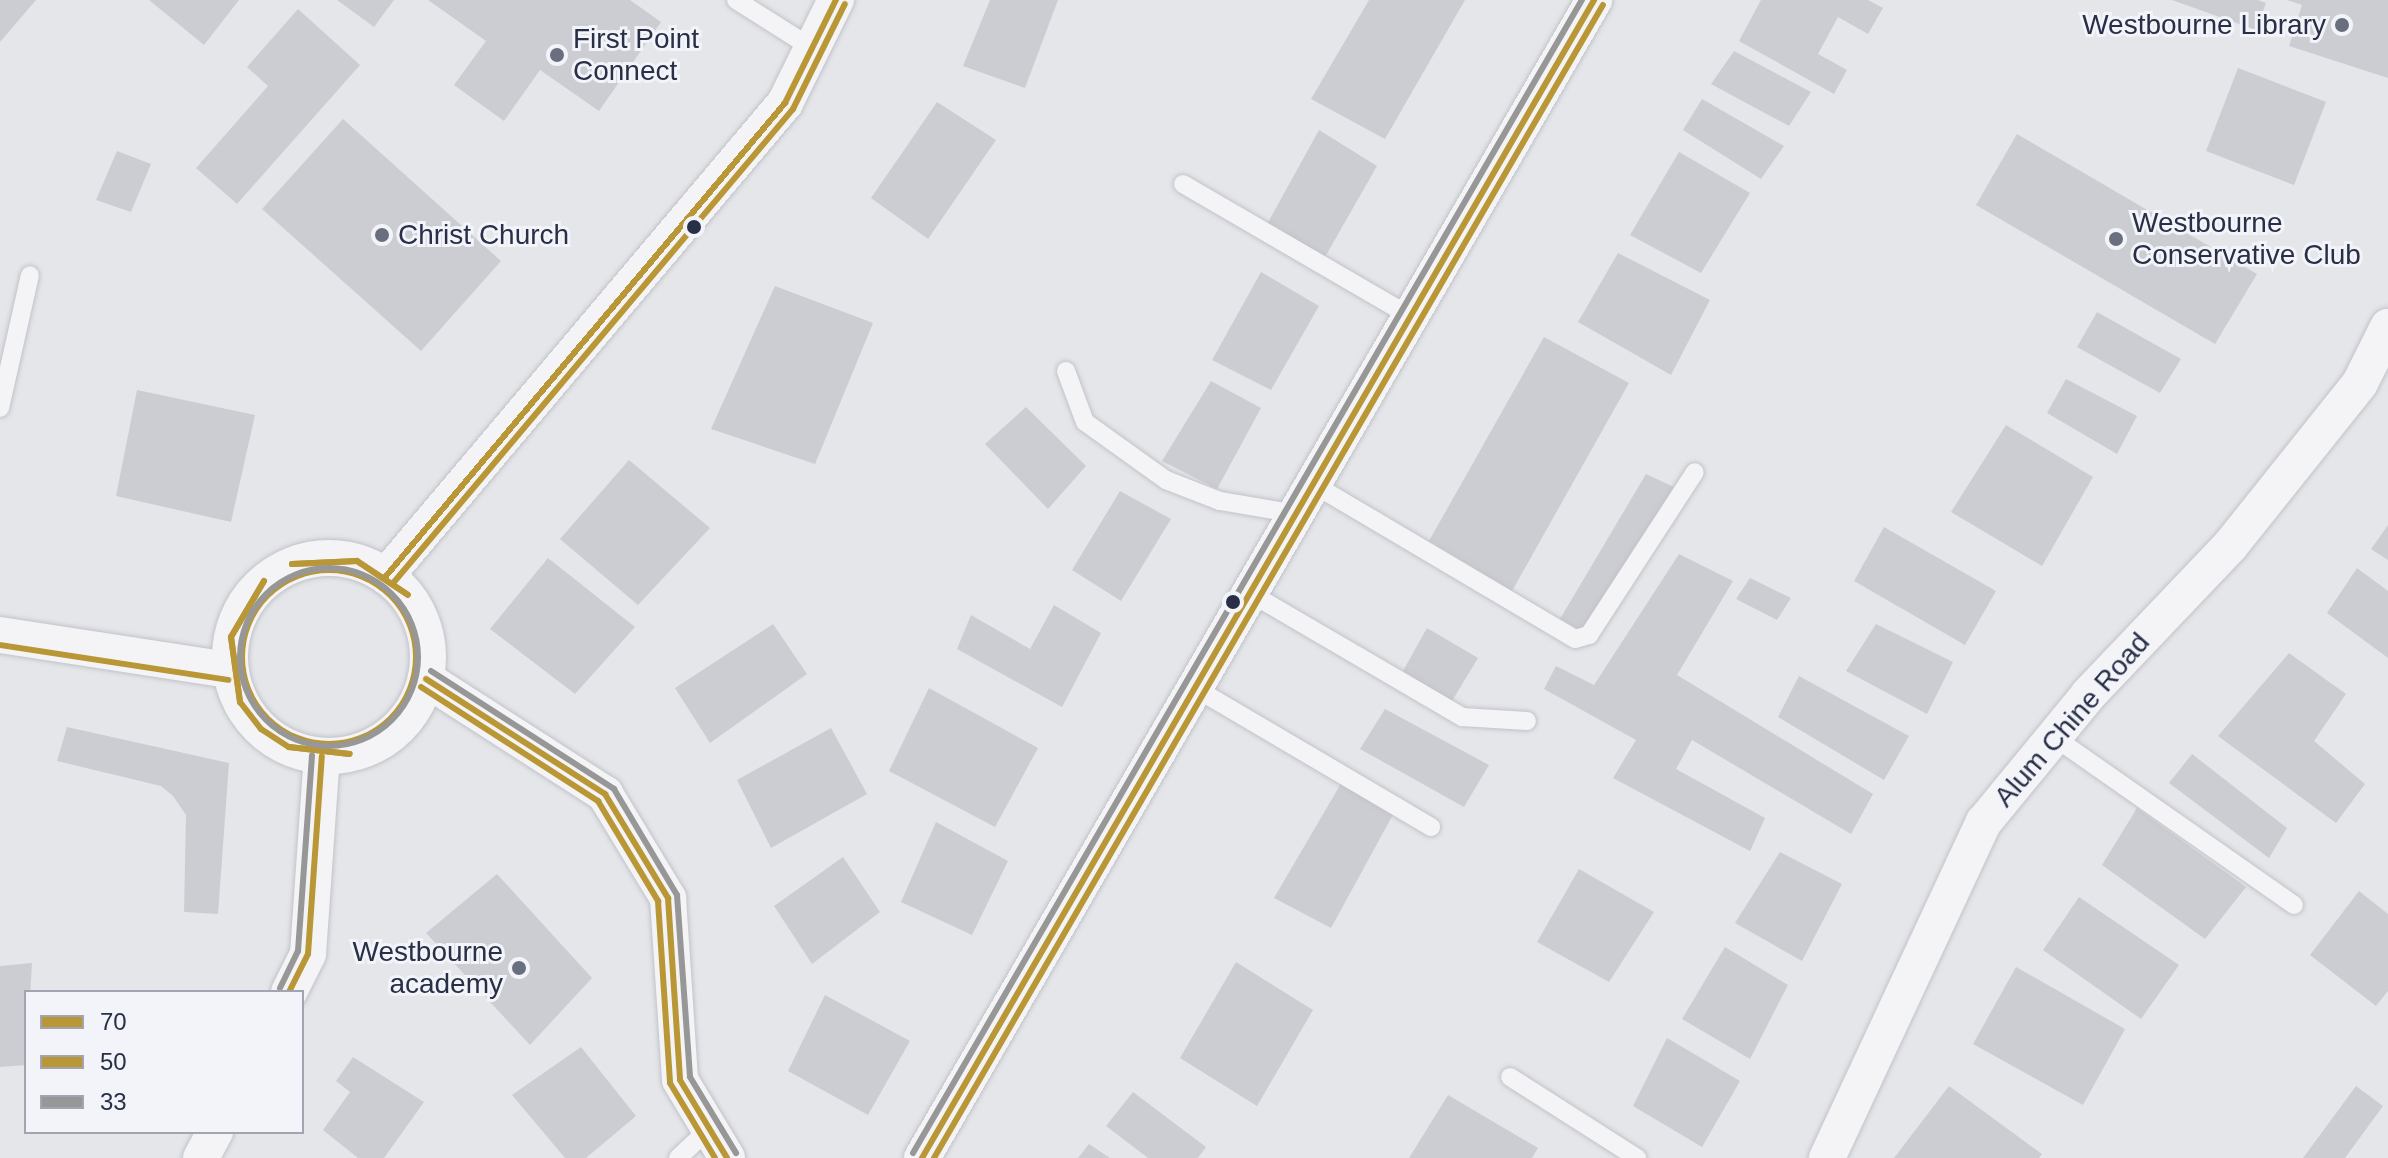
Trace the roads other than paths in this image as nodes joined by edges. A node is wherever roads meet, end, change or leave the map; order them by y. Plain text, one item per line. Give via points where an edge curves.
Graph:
1 (736, 0) edge
2 (836, 0) edge
3 (1594, 0) edge
4 (812, 48) junction
5 (1183, 184) dead end
6 (30, 275) dead end
7 (1410, 316) junction
8 (2388, 327) edge
9 (1066, 371) dead end
10 (0, 408) edge
11 (1695, 472) dead end
12 (1304, 499) junction
13 (386, 576) junction
14 (1250, 593) junction
15 (0, 635) edge
16 (230, 670) junction
17 (426, 679) junction
18 (1195, 688) junction
19 (1527, 721) dead end
20 (2054, 737) junction
21 (322, 756) junction
22 (1431, 827) dead end
23 (2294, 905) dead end
24 (290, 990) edge
25 (1510, 1077) dead end
26 (214, 1134) edge
27 (718, 1144) edge
28 (201, 1158) edge
29 (678, 1158) edge
30 (922, 1158) edge
31 (1637, 1158) edge
32 (1827, 1158) edge

1 - 4 lane
2 - 4 street
3 - 7 street
4 - 13 street via 785,103
5 - 7 lane
6 - 10 lane
7 - 12 street
8 - 20 street, Alum Chine Road via 2360,383 2230,546
9 - 12 lane via 1085,422 1166,480 1220,501
11 - 12 lane via 1589,635 1575,639
12 - 14 street
13 - 16 street via 357,561 292,564 243,606
13 - 17 street via 422,621
14 - 18 street
14 - 19 lane via 1462,717
15 - 16 street
16 - 21 street via 240,702 261,729
17 - 21 street via 407,717 376,745
17 - 27 street via 605,794 668,898 680,1080
18 - 22 lane
18 - 30 street
20 - 23 lane
20 - 32 street, Alum Chine Road via 1984,822
21 - 24 street via 308,954
25 - 31 lane
26 - 28 street
27 - 29 lane

